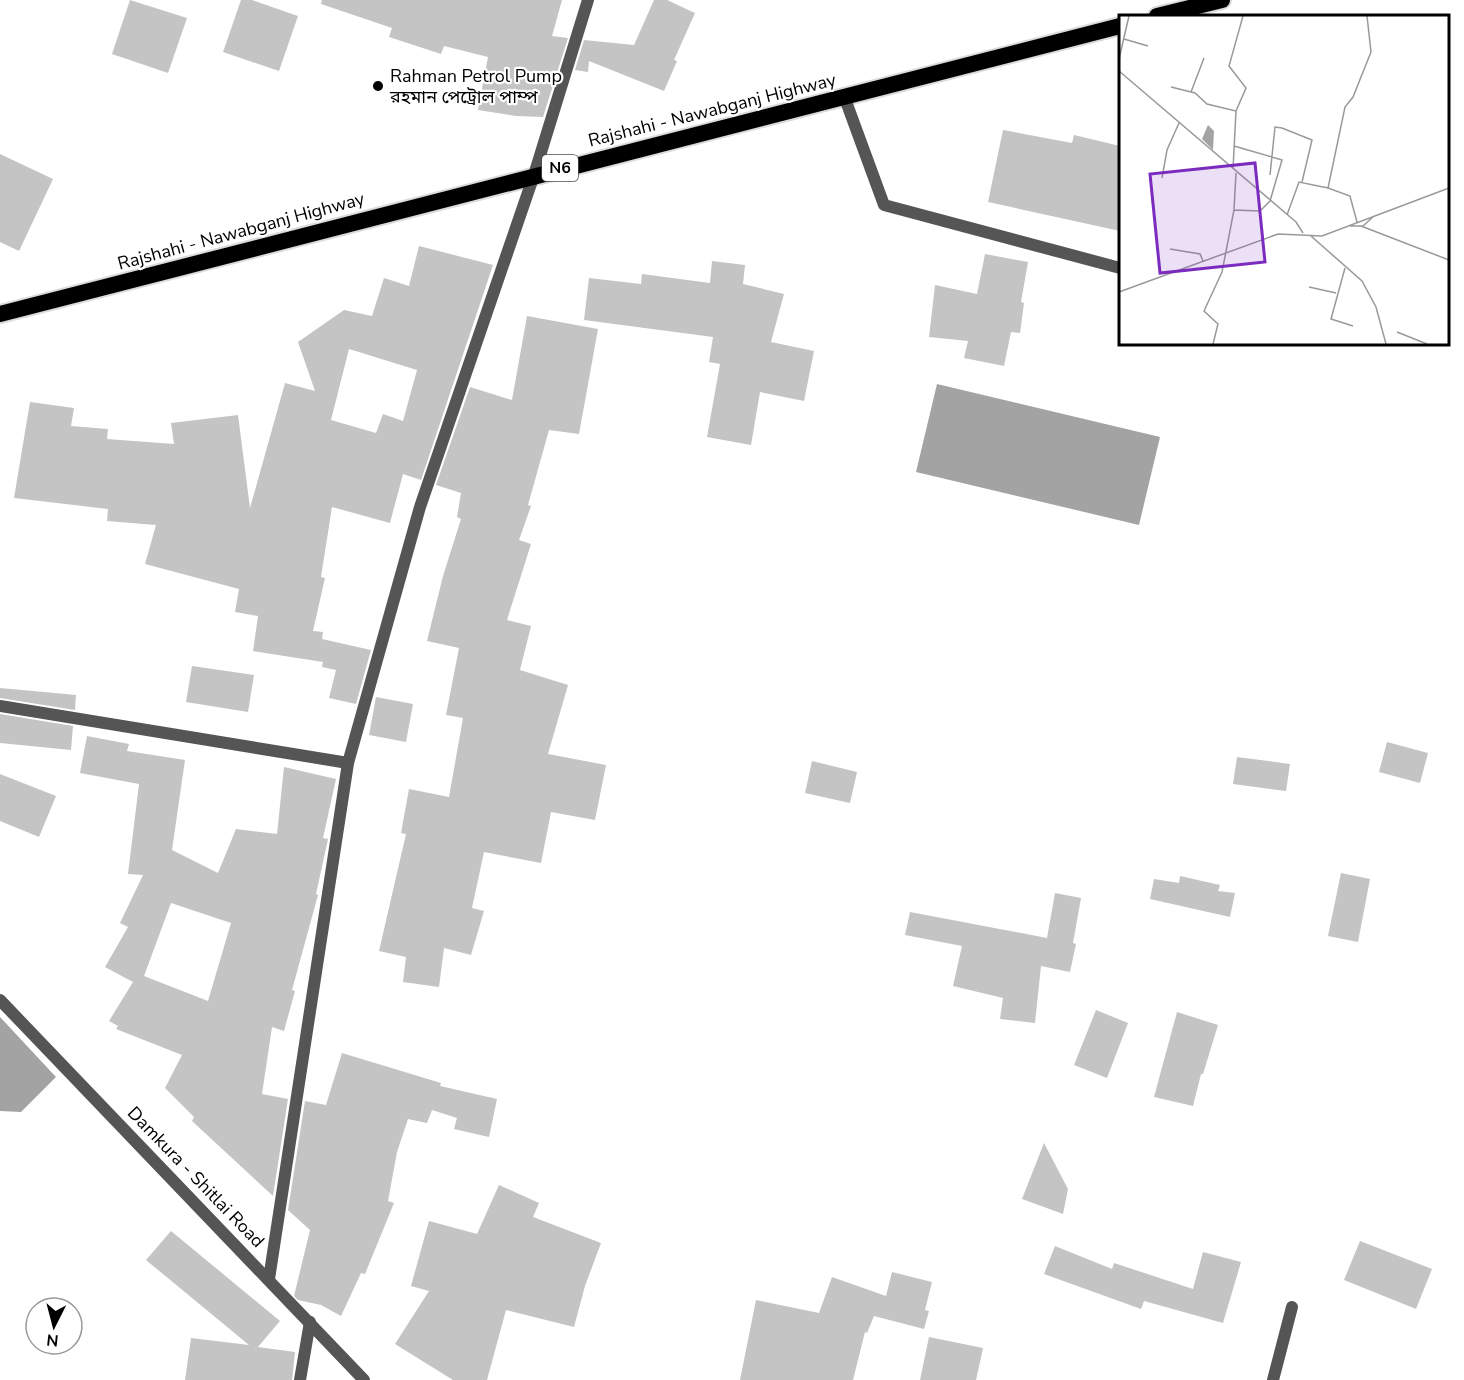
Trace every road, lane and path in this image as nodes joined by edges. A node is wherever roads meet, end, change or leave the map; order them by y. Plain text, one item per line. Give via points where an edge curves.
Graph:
1 (588, 0) edge
2 (1222, 0) edge
3 (1161, 15) edge
4 (1119, 26) edge
5 (844, 96) junction
6 (534, 175) junction
7 (1119, 267) edge
8 (0, 314) edge
9 (0, 706) edge
10 (348, 763) junction
11 (0, 1000) edge
12 (269, 1279) junction
13 (1292, 1306) dead end
14 (310, 1322) junction
15 (300, 1380) edge
16 (364, 1380) edge
17 (1273, 1380) edge

1 - 6 street
2 - 3 highway
4 - 5 highway, Rajshahi - Nawabganj Highway / N6
5 - 6 highway, Rajshahi - Nawabganj Highway / N6
5 - 7 street via 884,205
6 - 8 highway, Rajshahi - Nawabganj Highway / N6
6 - 10 street via 420,507
9 - 10 street
10 - 12 street
11 - 12 street, Damkura - Shitlai Road
12 - 14 street, Damkura - Shitlai Road
13 - 17 street
14 - 15 street
14 - 16 street, Damkura - Shitlai Road

